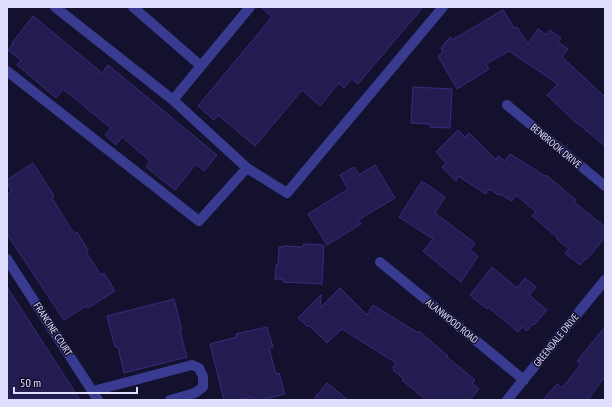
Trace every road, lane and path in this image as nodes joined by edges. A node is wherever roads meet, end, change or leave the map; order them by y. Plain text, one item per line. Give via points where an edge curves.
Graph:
1 (55, 7) edge
2 (132, 7) edge
3 (250, 7) edge
4 (443, 7) edge
5 (201, 66) junction
6 (7, 71) edge
7 (173, 100) junction
8 (507, 105) dead end
9 (247, 168) junction
10 (605, 186) edge
11 (7, 259) edge
12 (380, 262) dead end
13 (605, 280) edge
14 (524, 380) junction
15 (95, 396) edge
16 (170, 400) edge
17 (507, 400) edge

1 - 7 street
2 - 5 street
3 - 5 street
4 - 9 street via 287,193
5 - 7 street
6 - 9 street via 200,221
7 - 9 street
8 - 10 street, BENBROOK DRIVE
11 - 15 street, FRANCINE COURT
12 - 14 street, ALANWOOD ROAD
13 - 14 street, GREENDALE DRIVE
14 - 17 street, GREENDALE DRIVE
15 - 16 street via 192,365 199,368 203,377 203,387 195,393

